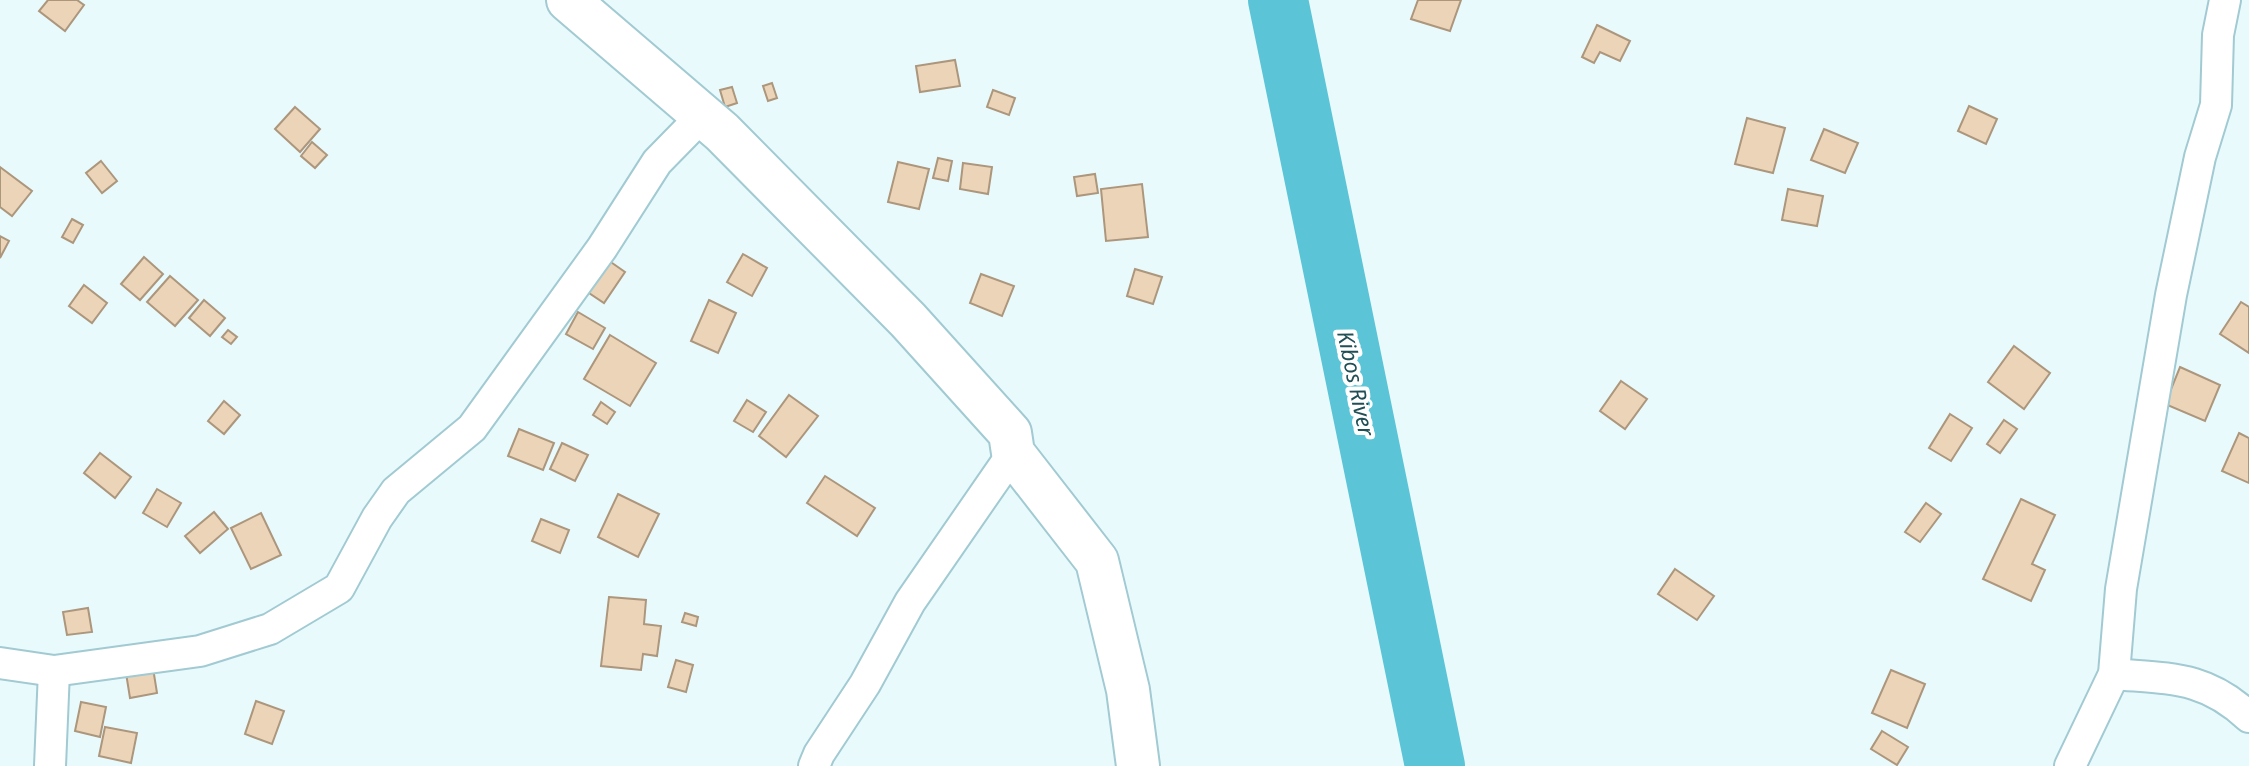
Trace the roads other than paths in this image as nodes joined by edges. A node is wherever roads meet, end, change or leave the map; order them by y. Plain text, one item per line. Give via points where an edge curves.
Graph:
1 (568, 0) edge
2 (2225, 0) edge
3 (703, 115) junction
4 (1013, 453) junction
5 (0, 663) edge
6 (54, 671) junction
7 (2114, 674) junction
8 (2249, 717) edge
9 (50, 766) edge
10 (814, 766) edge
11 (1138, 766) edge
12 (2070, 766) edge

1 - 3 main road
2 - 7 street via 2216,105 2171,295 2121,589
3 - 4 main road via 908,320 1010,433
3 - 6 street via 657,162 472,428 396,491 339,588 270,629 200,651
4 - 10 street via 910,602
4 - 11 main road via 1097,561 1128,690
5 - 6 street
6 - 9 street
7 - 8 street via 2184,680 2219,692
7 - 12 street

